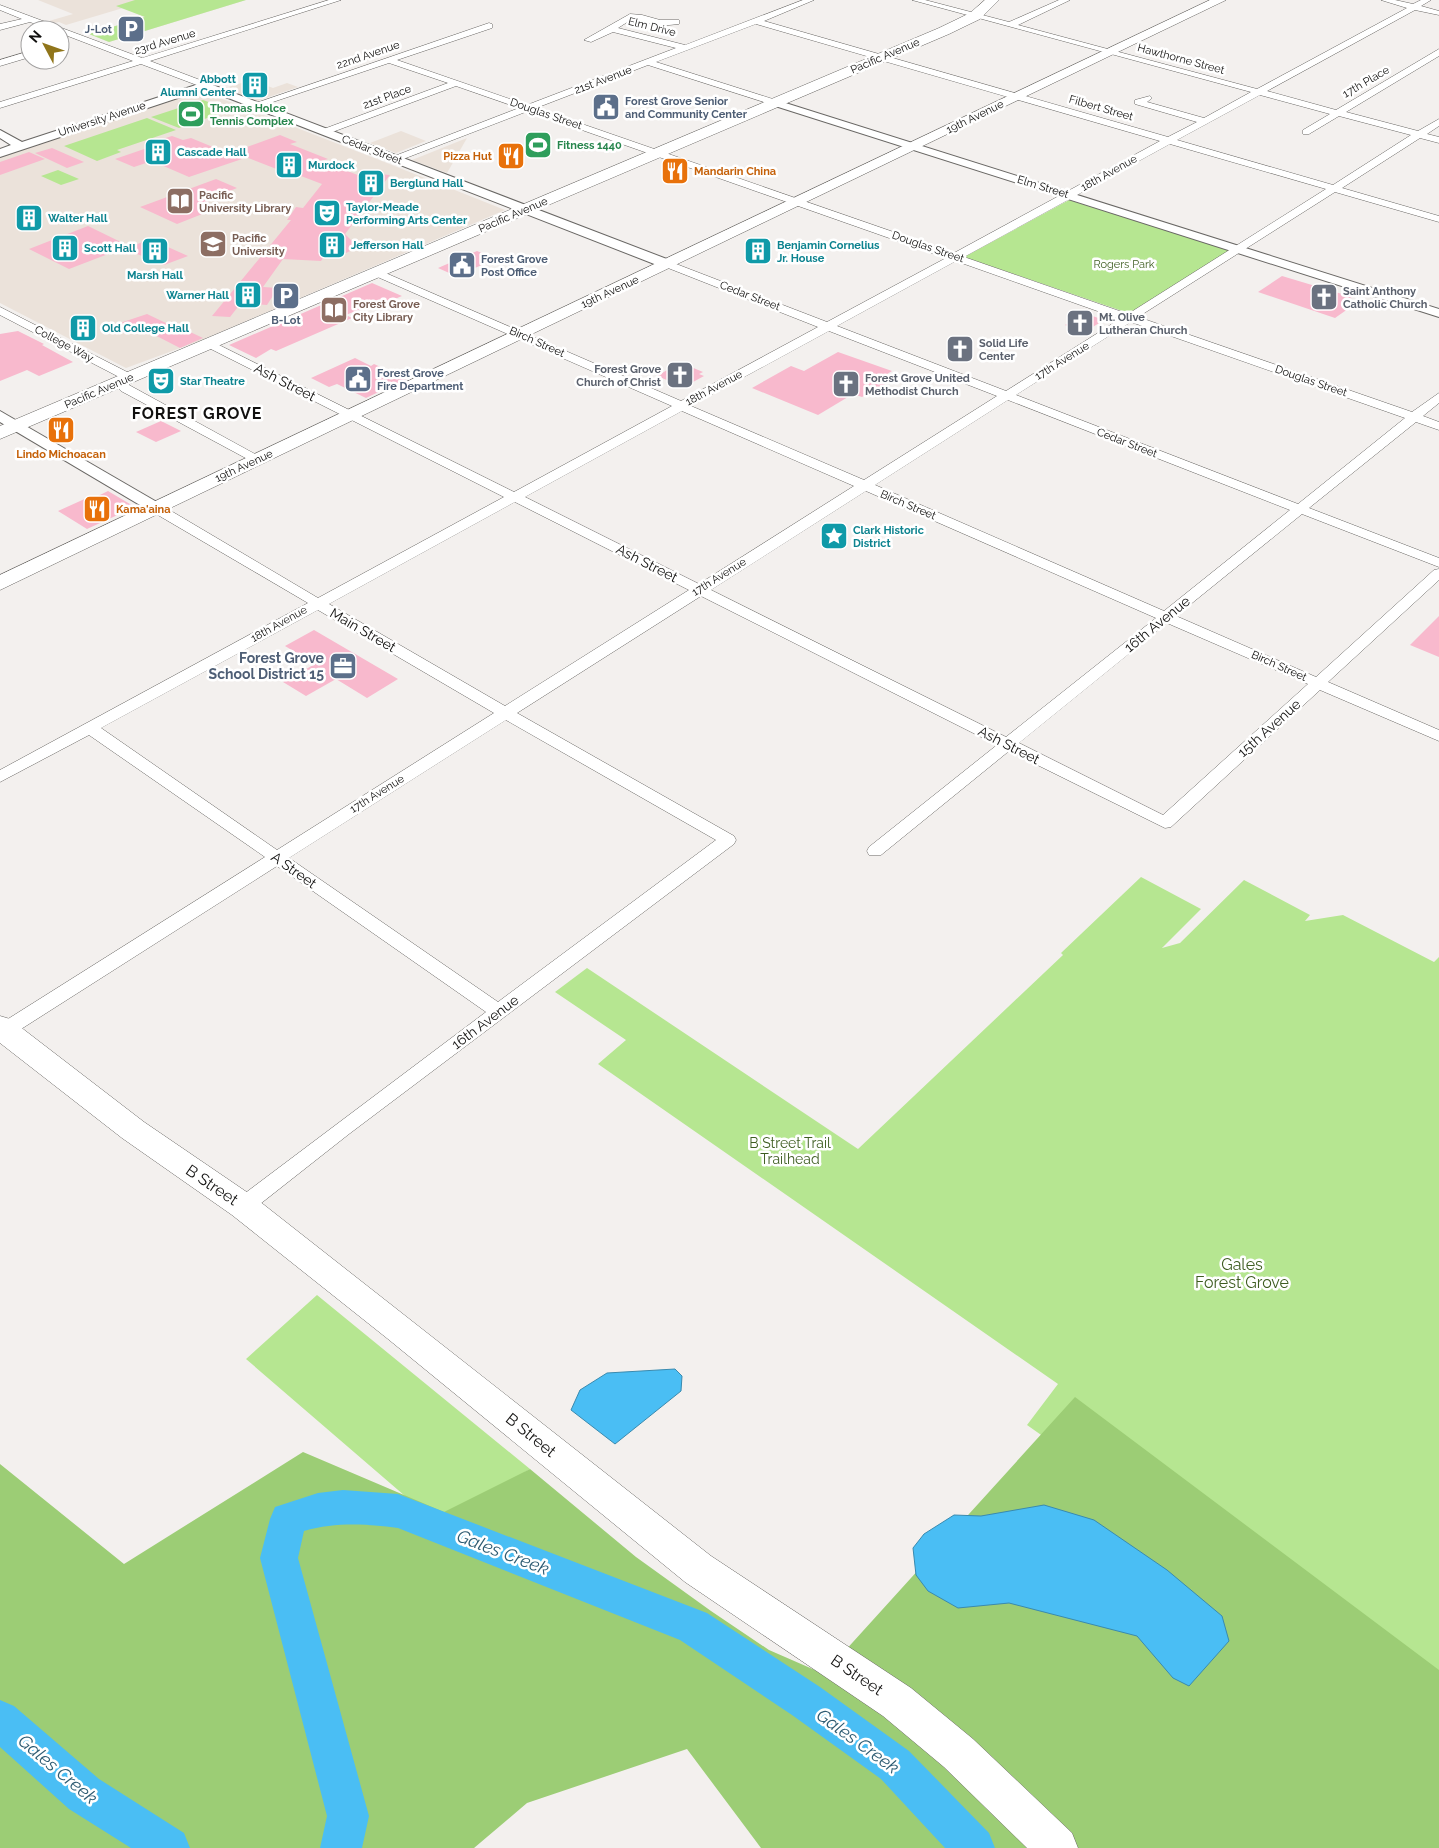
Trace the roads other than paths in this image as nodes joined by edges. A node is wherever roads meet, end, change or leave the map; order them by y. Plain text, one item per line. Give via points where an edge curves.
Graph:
1 (336, 0) edge
2 (810, 0) edge
3 (920, 0) edge
4 (993, 0) edge
5 (1066, 0) edge
6 (1220, 0) edge
7 (1385, 0) edge
8 (1427, 0) edge
9 (0, 7) edge
10 (1414, 7) junction
11 (1439, 13) edge
12 (975, 16) junction
13 (30, 19) joint
14 (756, 21) junction
15 (676, 22) dead end
16 (1010, 25) junction
17 (489, 26) dead end
18 (0, 27) edge
19 (612, 28) junction
20 (70, 34) edge
21 (82, 39) junction
22 (588, 40) dead end
23 (70, 42) edge
24 (686, 48) junction
25 (1111, 52) junction
26 (1439, 52) edge
27 (20, 57) edge
28 (882, 57) junction
29 (389, 60) junction
30 (140, 61) junction
31 (648, 62) junction
32 (0, 63) edge
33 (457, 83) junction
34 (205, 85) junction
35 (1259, 92) junction
36 (1017, 97) junction
37 (1147, 98) dead end
38 (776, 103) junction
39 (0, 105) edge
40 (255, 105) junction
41 (530, 108) junction
42 (1336, 112) junction
43 (1205, 121) junction
44 (1439, 122) edge
45 (324, 132) junction
46 (1306, 132) dead end
47 (0, 133) edge
48 (1419, 135) junction
49 (1170, 140) junction
50 (1439, 140) edge
51 (20, 146) junction
52 (913, 147) junction
53 (0, 153) edge
54 (658, 153) junction
55 (395, 159) junction
56 (1336, 189) junction
57 (1069, 195) junction
58 (798, 202) junction
59 (525, 210) junction
60 (1439, 219) edge
61 (1239, 250) junction
62 (956, 256) junction
63 (667, 264) junction
64 (377, 273) junction
65 (0, 311) edge
66 (1439, 313) edge
67 (1131, 318) junction
68 (829, 326) junction
69 (519, 335) junction
70 (209, 344) junction
71 (125, 380) junction
72 (1008, 396) junction
73 (1439, 397) edge
74 (681, 406) junction
75 (351, 415) junction
76 (0, 416) edge
77 (1414, 417) junction
78 (17, 426) junction
79 (1439, 426) edge
80 (0, 434) edge
81 (258, 459) junction
82 (864, 486) junction
83 (514, 497) junction
84 (156, 508) junction
85 (1298, 509) junction
86 (1439, 563) edge
87 (1439, 572) edge
88 (0, 583) edge
89 (700, 590) junction
90 (317, 604) junction
91 (1166, 617) junction
92 (1318, 684) junction
93 (505, 713) junction
94 (90, 728) junction
95 (1439, 736) edge
96 (1008, 744) junction
97 (0, 777) edge
98 (1165, 823) joint
99 (728, 840) joint
100 (875, 851) dead end
101 (276, 858) junction
102 (499, 1012) junction
103 (1, 1030) edge
104 (243, 1206) junction
105 (1057, 1848) edge

1 - 30 street, 23rd Avenue
2 - 14 street, 21st Avenue
3 - 12 street, Hawthorne Street
4 - 12 main road, Pacific Avenue
5 - 16 street
6 - 25 main road, 19th Avenue
7 - 10 street
8 - 10 street, 18th Avenue
9 - 13 street, Cedar Street
10 - 11 street
10 - 35 street, 18th Avenue
12 - 16 street, Hawthorne Street
12 - 28 main road, Pacific Avenue
13 - 18 street
14 - 24 street, 21st Avenue
14 - 28 street, Filbert Street
15 - 19 street via 659,23 633,16
16 - 25 street, Hawthorne Street
17 - 29 street, 22nd Avenue
19 - 22 street
19 - 24 street, Elm Drive
20 - 21 street, Cedar Street
21 - 23 street
21 - 30 street, Cedar Street
24 - 31 street, 21st Avenue
25 - 35 street, Hawthorne Street
25 - 36 main road, 19th Avenue
26 - 42 street, 17th Place
27 - 32 street
28 - 36 street, Filbert Street
28 - 38 main road, Pacific Avenue
29 - 33 street, Douglas Street
29 - 40 street, 22nd Avenue
30 - 34 street, Cedar Street
30 - 39 street, 23rd Avenue
31 - 38 street, Elm Street
31 - 41 street, 21st Avenue
33 - 41 street, Douglas Street
33 - 45 street, 21st Place
34 - 40 street, Cedar Street
34 - 51 street, University Avenue
35 - 42 street, Hawthorne Street
35 - 43 street, 18th Avenue
36 - 49 street, Filbert Street
36 - 52 main road, 19th Avenue
37 - 43 street via 1138,102
38 - 52 street, Elm Street
38 - 54 main road, Pacific Avenue
40 - 45 street, Cedar Street
41 - 54 street, Douglas Street
41 - 55 street, 21st Avenue
42 - 46 street, 17th Place
42 - 48 street, Hawthorne Street
43 - 49 street, 18th Avenue
44 - 48 street, 17th Avenue
45 - 55 street, Cedar Street
47 - 51 street
48 - 50 street, Hawthorne Street
48 - 56 street, 17th Avenue
49 - 56 street, Filbert Street
49 - 57 street, 18th Avenue
51 - 53 street, University Avenue
52 - 57 street, Elm Street
52 - 58 main road, 19th Avenue
54 - 58 street, Douglas Street
54 - 59 main road, Pacific Avenue
55 - 59 street, Cedar Street
56 - 60 street, Filbert Street
56 - 61 street, 17th Avenue
57 - 61 street, Elm Street
57 - 62 street, 18th Avenue
58 - 62 street, Douglas Street
58 - 63 main road, 19th Avenue
59 - 63 street, Cedar Street
59 - 64 main road, Pacific Avenue
61 - 66 street, Elm Street
61 - 67 street, 17th Avenue
62 - 67 street, Douglas Street
62 - 68 street, 18th Avenue
63 - 68 street, Cedar Street
63 - 69 main road, 19th Avenue
64 - 69 street, Birch Street
64 - 70 main road, Pacific Avenue
65 - 71 street, College Way via 125,376
67 - 72 street, 17th Avenue
67 - 77 street, Douglas Street
68 - 72 street, Cedar Street
68 - 74 street, 18th Avenue
69 - 74 street, Birch Street
69 - 75 main road, 19th Avenue
70 - 71 main road, Pacific Avenue
70 - 75 street, Ash Street
71 - 78 main road, Pacific Avenue
71 - 81 street, College Way via 125,388
72 - 82 street, 17th Avenue
72 - 85 street, Cedar Street
73 - 77 street, 16th Avenue
74 - 82 street, Birch Street
74 - 83 street, 18th Avenue
75 - 81 main road, 19th Avenue
75 - 83 street, Ash Street
76 - 78 street, Main Street
77 - 79 street, Douglas Street
77 - 85 street, 16th Avenue
78 - 80 main road, Pacific Avenue
78 - 84 street, Main Street
81 - 84 main road, 19th Avenue
82 - 89 street, 17th Avenue
82 - 91 street, Birch Street
83 - 89 street, Ash Street
83 - 90 street, 18th Avenue
84 - 88 main road, 19th Avenue
84 - 90 street, Main Street
85 - 86 street, Cedar Street
85 - 91 street, 16th Avenue
87 - 92 street, 15th Avenue
89 - 93 street, 17th Avenue
89 - 96 street, Ash Street
90 - 93 street, Main Street
90 - 94 street, 18th Avenue
91 - 92 street, Birch Street
91 - 96 street, 16th Avenue
92 - 95 street, Birch Street
92 - 98 street, 15th Avenue
93 - 99 street, Main Street
93 - 101 street, 17th Avenue
94 - 97 street, 18th Avenue
94 - 101 street, A Street
96 - 98 street, Ash Street
96 - 100 street, 16th Avenue
99 - 102 street, 16th Avenue
101 - 102 street, A Street
101 - 103 street, 17th Avenue
102 - 104 street, 16th Avenue
103 - 104 main road, B Street via 133,1130
104 - 105 main road, B Street via 400,1328 698,1569 924,1723

